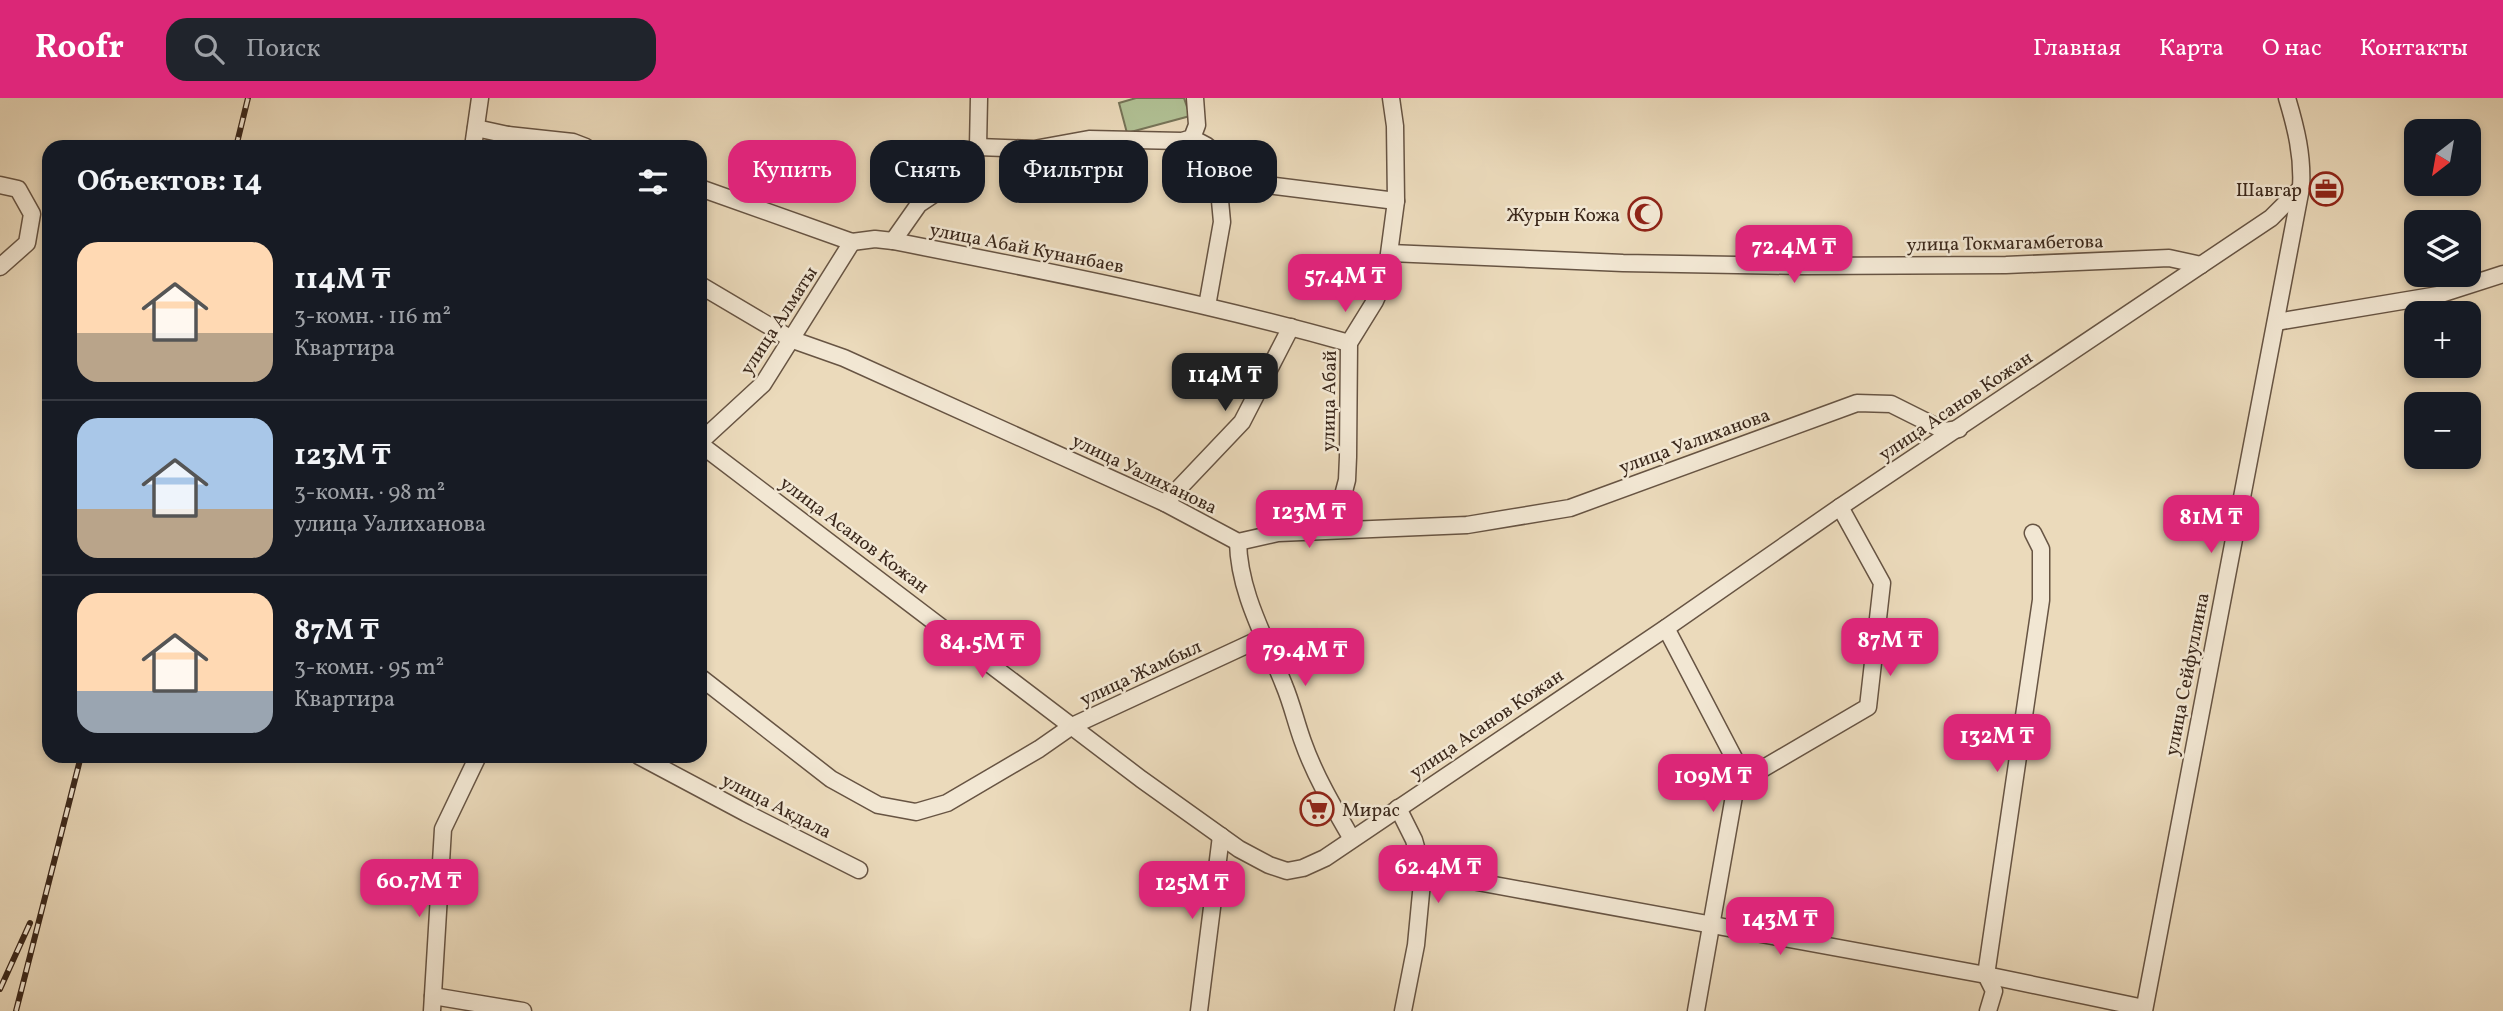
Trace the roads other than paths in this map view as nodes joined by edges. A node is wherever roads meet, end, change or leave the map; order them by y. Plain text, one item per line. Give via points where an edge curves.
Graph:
1 (480, 98) edge
2 (979, 98) edge
3 (1195, 98) edge
4 (1391, 98) edge
5 (2289, 99) edge
6 (476, 128) junction
7 (508, 135) junction
8 (1192, 138) junction
9 (474, 140) edge
10 (513, 140) edge
11 (554, 140) edge
12 (978, 140) edge
13 (1196, 140) edge
14 (985, 147) edge
15 (0, 185) edge
16 (1277, 186) edge
17 (2301, 188) junction
18 (707, 190) edge
19 (1396, 201) junction
20 (920, 203) edge
21 (1220, 203) edge
22 (852, 242) junction
23 (894, 242) junction
24 (1390, 253) junction
25 (2201, 265) junction
26 (0, 267) edge
27 (2503, 275) edge
28 (707, 289) edge
29 (1207, 306) junction
30 (2276, 322) junction
31 (1291, 327) junction
32 (793, 340) junction
33 (1349, 343) junction
34 (1959, 429) junction
35 (707, 436) edge
36 (707, 448) edge
37 (1165, 503) junction
38 (1840, 507) junction
39 (1308, 532) junction
40 (2033, 533) dead end
41 (1238, 542) junction
42 (1666, 628) junction
43 (1264, 637) junction
44 (707, 682) edge
45 (1072, 726) junction
46 (475, 763) edge
47 (653, 763) edge
48 (1745, 779) junction
49 (1398, 808) junction
50 (1221, 836) junction
51 (1352, 839) junction
52 (859, 870) dead end
53 (1423, 872) junction
54 (1711, 926) junction
55 (1986, 975) junction
56 (433, 1003) edge
57 (2144, 1010) edge
58 (523, 1011) edge
59 (1199, 1011) edge
60 (1403, 1011) edge
61 (1696, 1011) edge
62 (1988, 1011) edge

1 - 6 street
2 - 12 street
3 - 8 street via 1197,125
4 - 19 street, улица Абай
5 - 17 street, улица Сейфуллина via 2303,166
6 - 7 street
6 - 9 street
7 - 10 street
7 - 11 street
8 - 13 street
8 - 14 street via 1089,139 1034,149
15 - 26 street via 18,189 32,214 27,243
16 - 19 street
17 - 25 street, улица Асанов Кожан via 2271,218
17 - 30 street, улица Сейфуллина
18 - 22 street, улица Абай Кунанбаев
19 - 24 street, улица Абай
20 - 23 street
21 - 29 street via 1222,222
22 - 23 street, улица Абай Кунанбаев
22 - 32 street, улица Алматы
23 - 29 street, улица Абай Кунанбаев
24 - 25 street, улица Токмагамбетова via 1802,266 2169,258
24 - 33 street, улица Абай via 1375,302
25 - 34 street, улица Асанов Кожан
27 - 30 street via 2438,295
28 - 32 street, улица Уалиханова
29 - 31 street, улица Абай Кунанбаев
30 - 57 street, улица Сейфуллина
31 - 33 street, улица Абай Кунанбаев
31 - 37 street via 1242,422
32 - 35 street, улица Алматы via 763,384
32 - 37 street, улица Уалиханова via 844,358
33 - 39 street, улица Абай via 1347,480 1341,503
34 - 38 street, улица Асанов Кожан
34 - 39 street, улица Уалиханова via 1945,430 1892,404 1857,404 1570,508 1466,525
36 - 45 street, улица Асанов Кожан
37 - 41 street, улица Уалиханова
38 - 42 street, улица Асанов Кожан
38 - 48 street via 1882,583 1868,707
39 - 41 street, улица Уалиханова
40 - 55 street via 2041,550 2041,600
41 - 43 street via 1239,567
42 - 48 street
42 - 49 street, улица Асанов Кожан
43 - 45 street, улица Жамбыл
43 - 51 street via 1304,744
44 - 45 street, улица Жамбыл via 831,779 878,804 915,812 947,803
45 - 50 street, улица Асанов Кожан
46 - 56 street via 443,829
47 - 52 street, улица Акдала
48 - 54 street via 1734,796
49 - 51 street, улица Асанов Кожан
49 - 53 street via 1415,840
50 - 51 street, улица Асанов Кожан via 1287,871 1325,858
50 - 59 street
53 - 54 street
53 - 60 street
54 - 55 street
54 - 61 street
55 - 57 street
55 - 62 street via 1994,991
56 - 58 street

